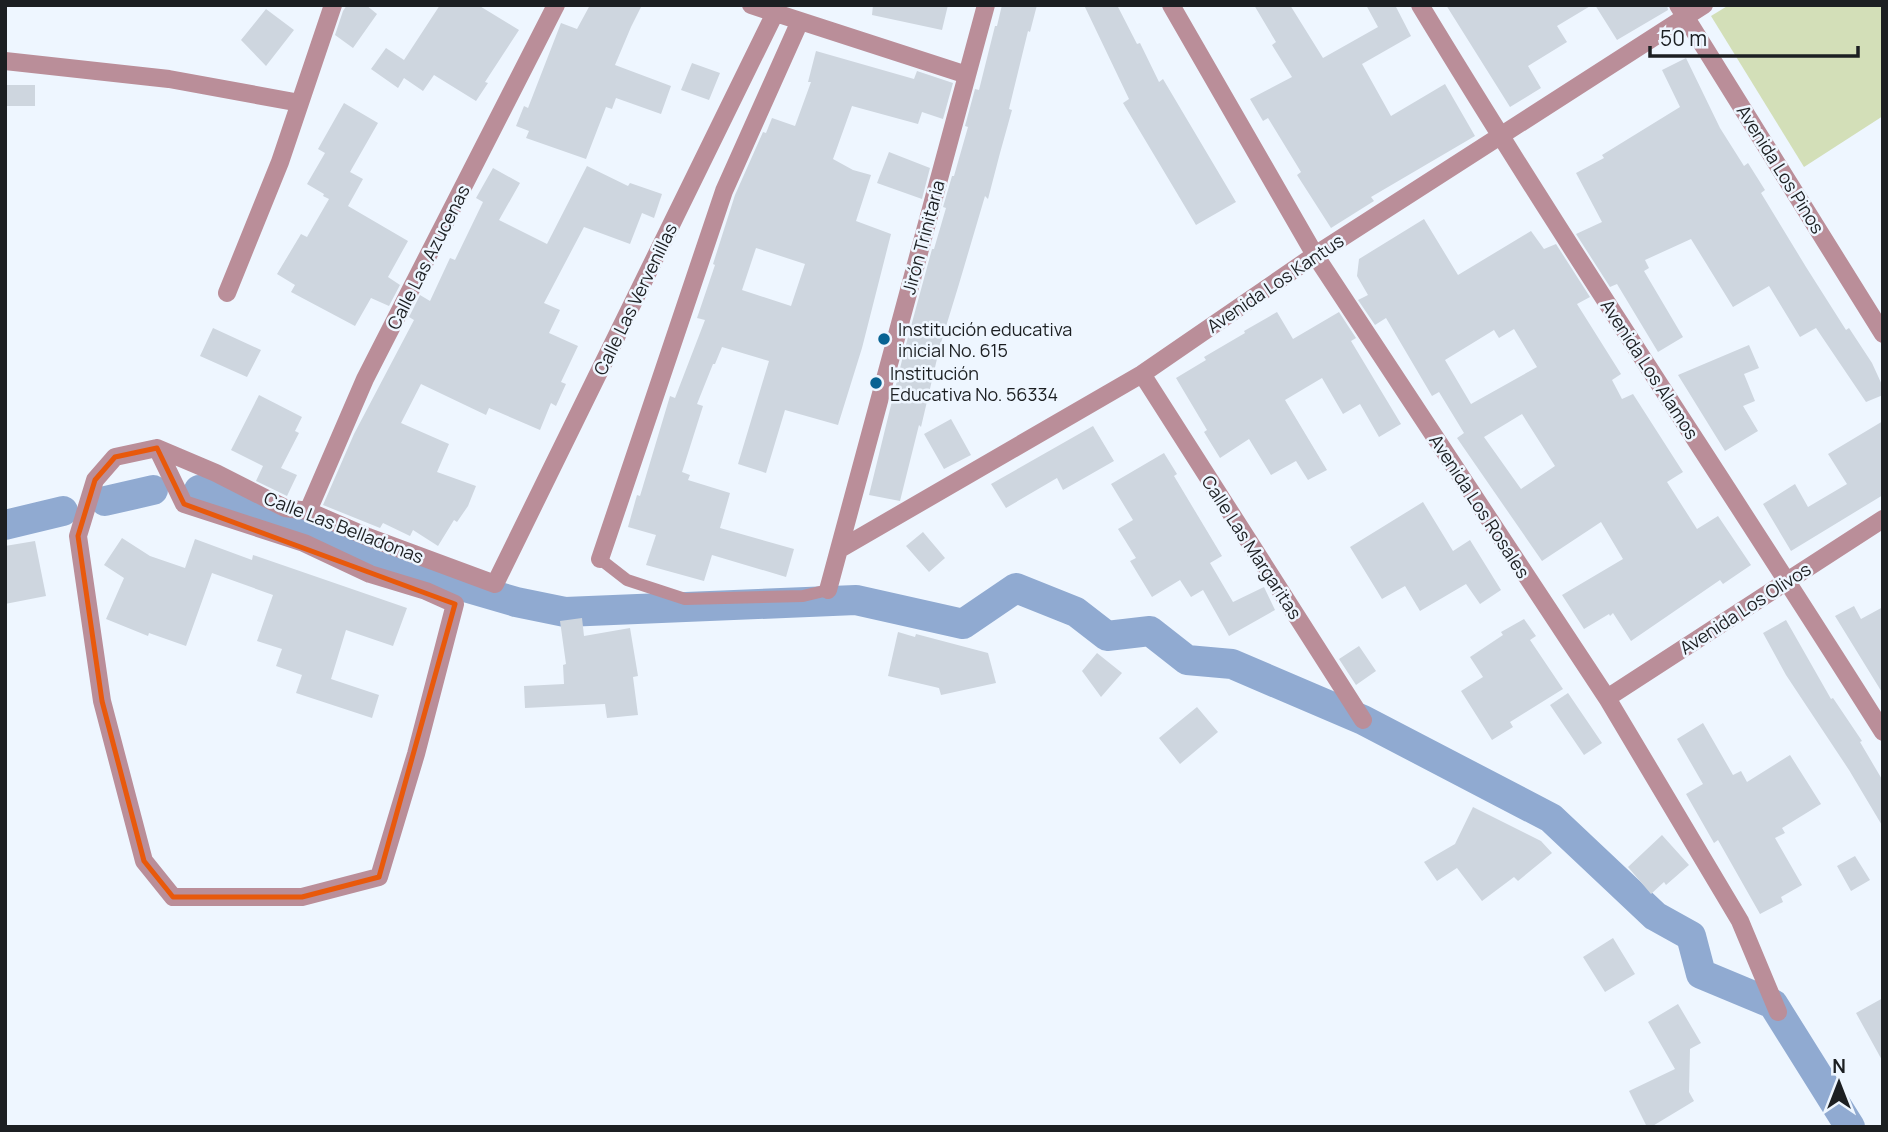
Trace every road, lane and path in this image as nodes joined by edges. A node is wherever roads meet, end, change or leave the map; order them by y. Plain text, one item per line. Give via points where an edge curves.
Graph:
1 (333, 5) edge
2 (556, 5) edge
3 (751, 5) edge
4 (986, 5) edge
5 (1171, 5) edge
6 (1420, 5) edge
7 (1704, 5) edge
8 (1682, 11) edge
9 (775, 13) junction
10 (800, 21) junction
11 (5, 61) edge
12 (967, 75) junction
13 (300, 103) junction
14 (1499, 135) junction
15 (1315, 255) junction
16 (227, 293) dead end
17 (1883, 334) edge
18 (1142, 373) junction
19 (158, 448) junction
20 (308, 511) junction
21 (1883, 519) edge
22 (840, 549) junction
23 (600, 559) joint
24 (1787, 581) junction
25 (495, 584) joint
26 (828, 590) joint
27 (1607, 698) junction
28 (1363, 720) dead end
29 (1883, 732) edge
30 (1778, 1012) dead end

1 - 13 street
2 - 20 street, Calle Las Azucenas via 365,380
3 - 9 street
4 - 12 street, Jirón Trinitaria
5 - 15 street, Avenida Los Rosales
6 - 14 street, Avenida Los Alamos
7 - 8 street, Avenida Los Kantus
8 - 14 street, Avenida Los Kantus
8 - 17 street, Avenida Los Pinos
9 - 10 street
9 - 25 street, Calle Las Vervenillas
10 - 12 street
10 - 23 street via 724,191
11 - 13 street via 169,79
12 - 22 street, Jirón Trinitaria
13 - 16 street
14 - 15 street, Avenida Los Kantus
14 - 24 street, Avenida Los Alamos
15 - 18 street, Avenida Los Kantus
15 - 27 street, Avenida Los Rosales
18 - 22 street, Avenida Los Kantus
18 - 28 street, Calle Las Margaritas
19 - 19 street, Calle Las Belladonas via 184,504 304,543 370,574 455,604 379,877 302,897 173,897 144,861 102,701 78,536 95,480 115,457
19 - 20 street, Calle Las Belladonas via 285,508
20 - 25 street, Calle Las Belladonas
21 - 24 street, Avenida Los Olivos
22 - 26 street, Jirón Trinitaria
23 - 26 lane via 626,580 685,598 803,596
24 - 27 street, Avenida Los Olivos
24 - 29 street, Avenida Los Alamos
27 - 30 street, Avenida Los Rosales via 1740,921

